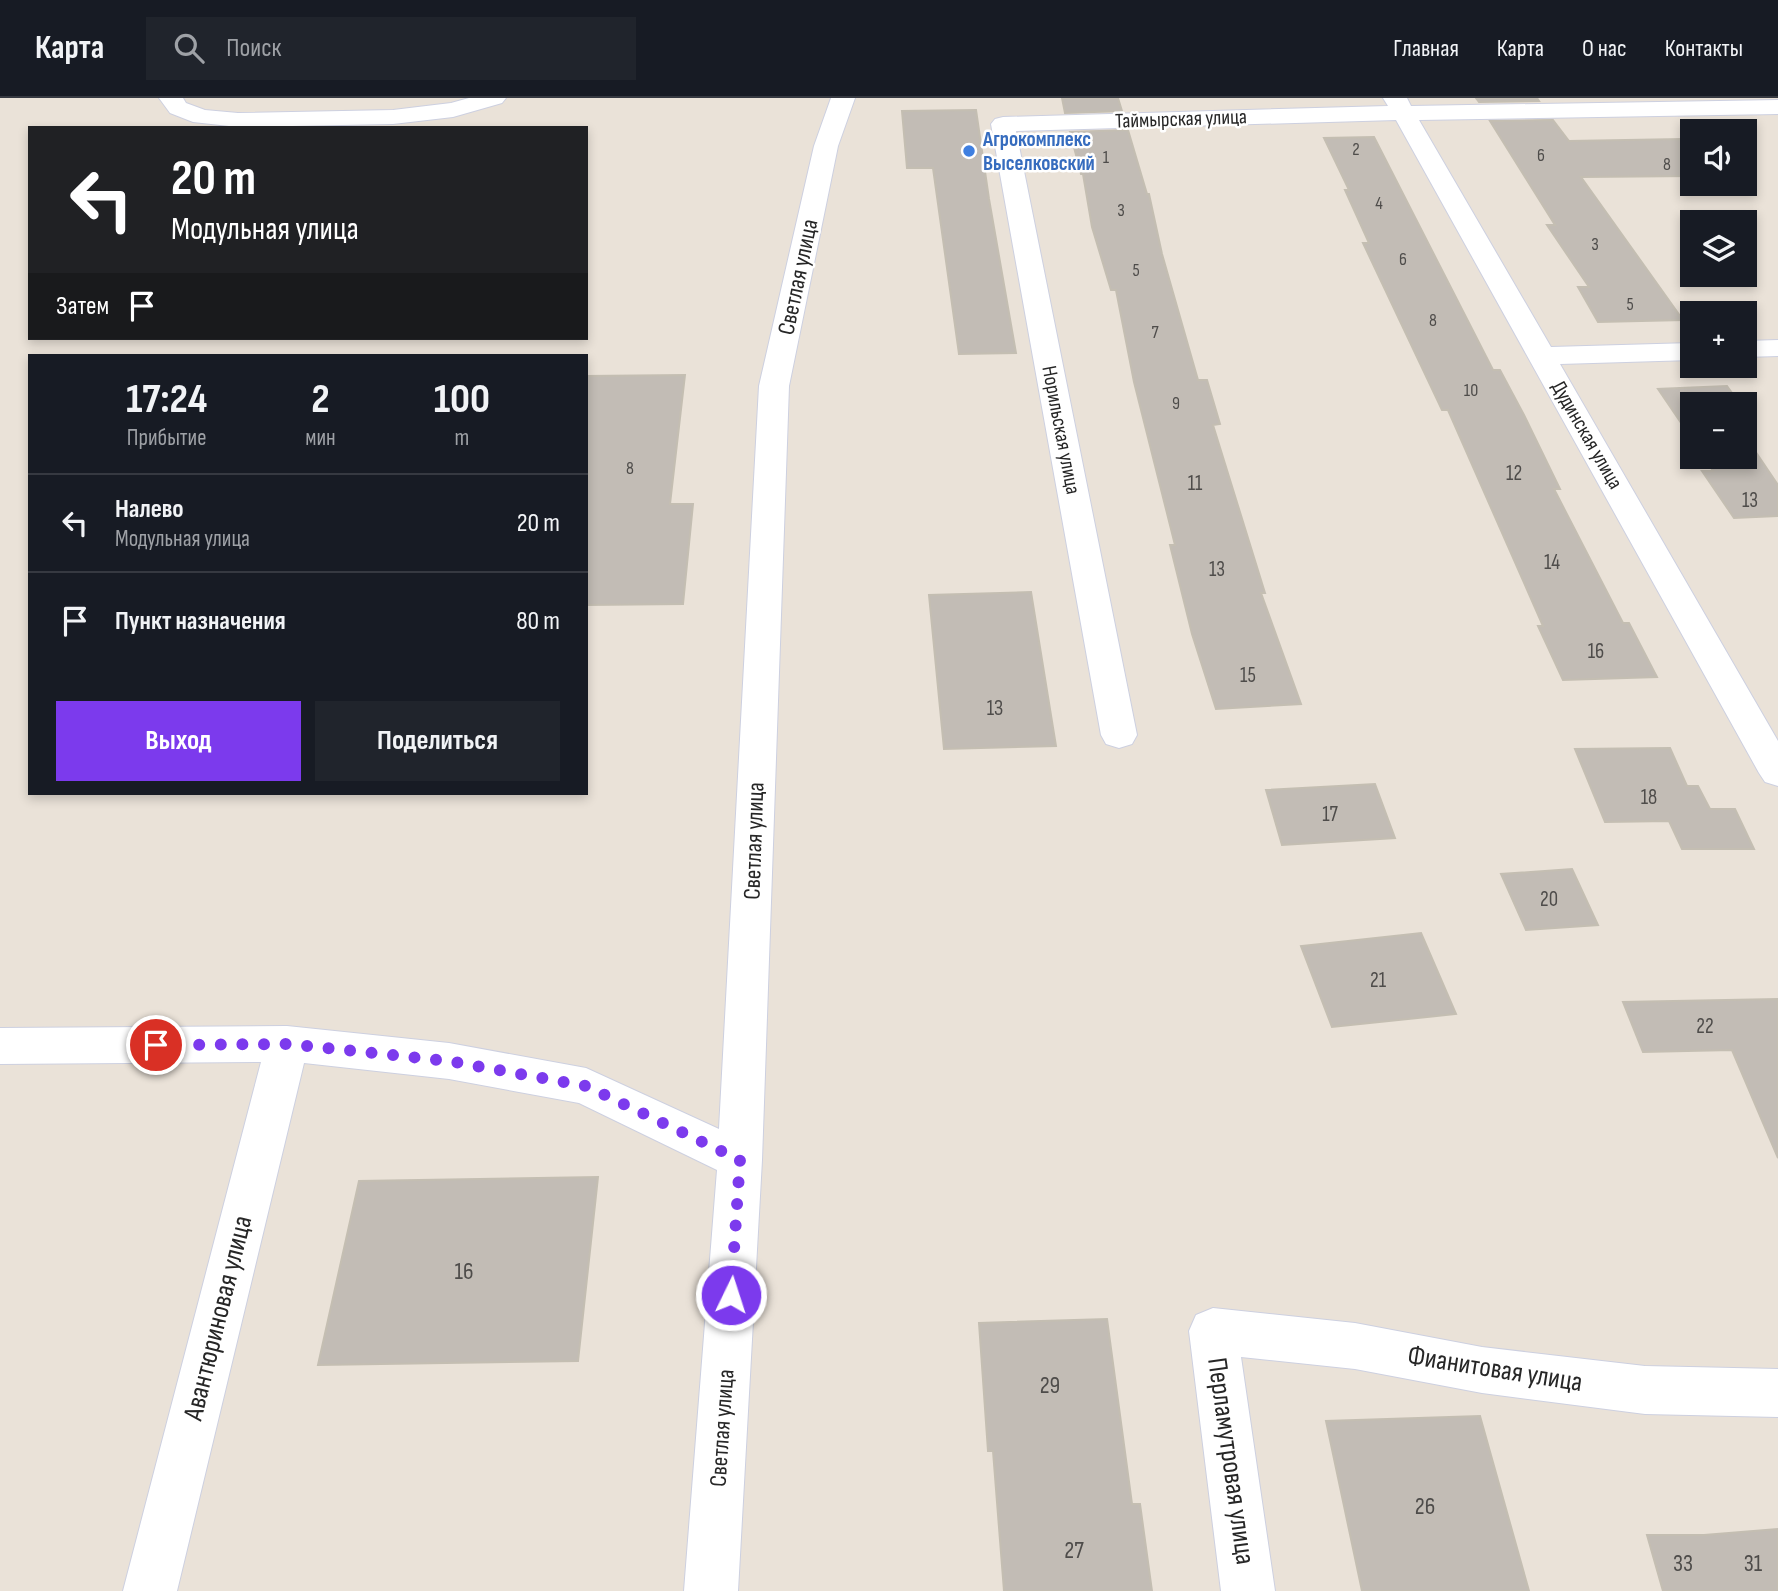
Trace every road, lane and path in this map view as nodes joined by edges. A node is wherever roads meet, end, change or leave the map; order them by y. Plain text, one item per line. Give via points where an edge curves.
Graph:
1 (171, 98) edge
2 (494, 98) edge
3 (843, 98) edge
4 (1399, 105) edge
5 (1778, 107) edge
6 (1003, 124) joint
7 (1778, 348) edge
8 (1757, 349) edge
9 (1680, 351) edge
10 (1543, 356) junction
11 (1119, 735) dead end
12 (1770, 741) edge
13 (1778, 773) edge
14 (287, 1044) junction
15 (0, 1046) edge
16 (740, 1160) junction
17 (1213, 1331) joint
18 (1778, 1393) edge
19 (150, 1591) edge
20 (711, 1591) edge
21 (1248, 1591) edge

1 - 2 street via 178,108 201,117 238,120 393,117 453,110
3 - 16 street, Светлая улица via 826,146 774,386
4 - 5 street, Таймырская улица
4 - 6 street, Таймырская улица
4 - 10 street, Дудинская улица
6 - 11 street, Норильская улица
7 - 8 street
9 - 10 street
10 - 12 street, Дудинская улица
12 - 13 street, Дудинская улица
14 - 15 street
14 - 16 street via 449,1061 586,1086
14 - 19 street, Авантюриновая улица
16 - 20 street, Светлая улица
17 - 18 street, Фианитовая улица via 1355,1346 1482,1370 1645,1390
17 - 21 street, Перламутровая улица

